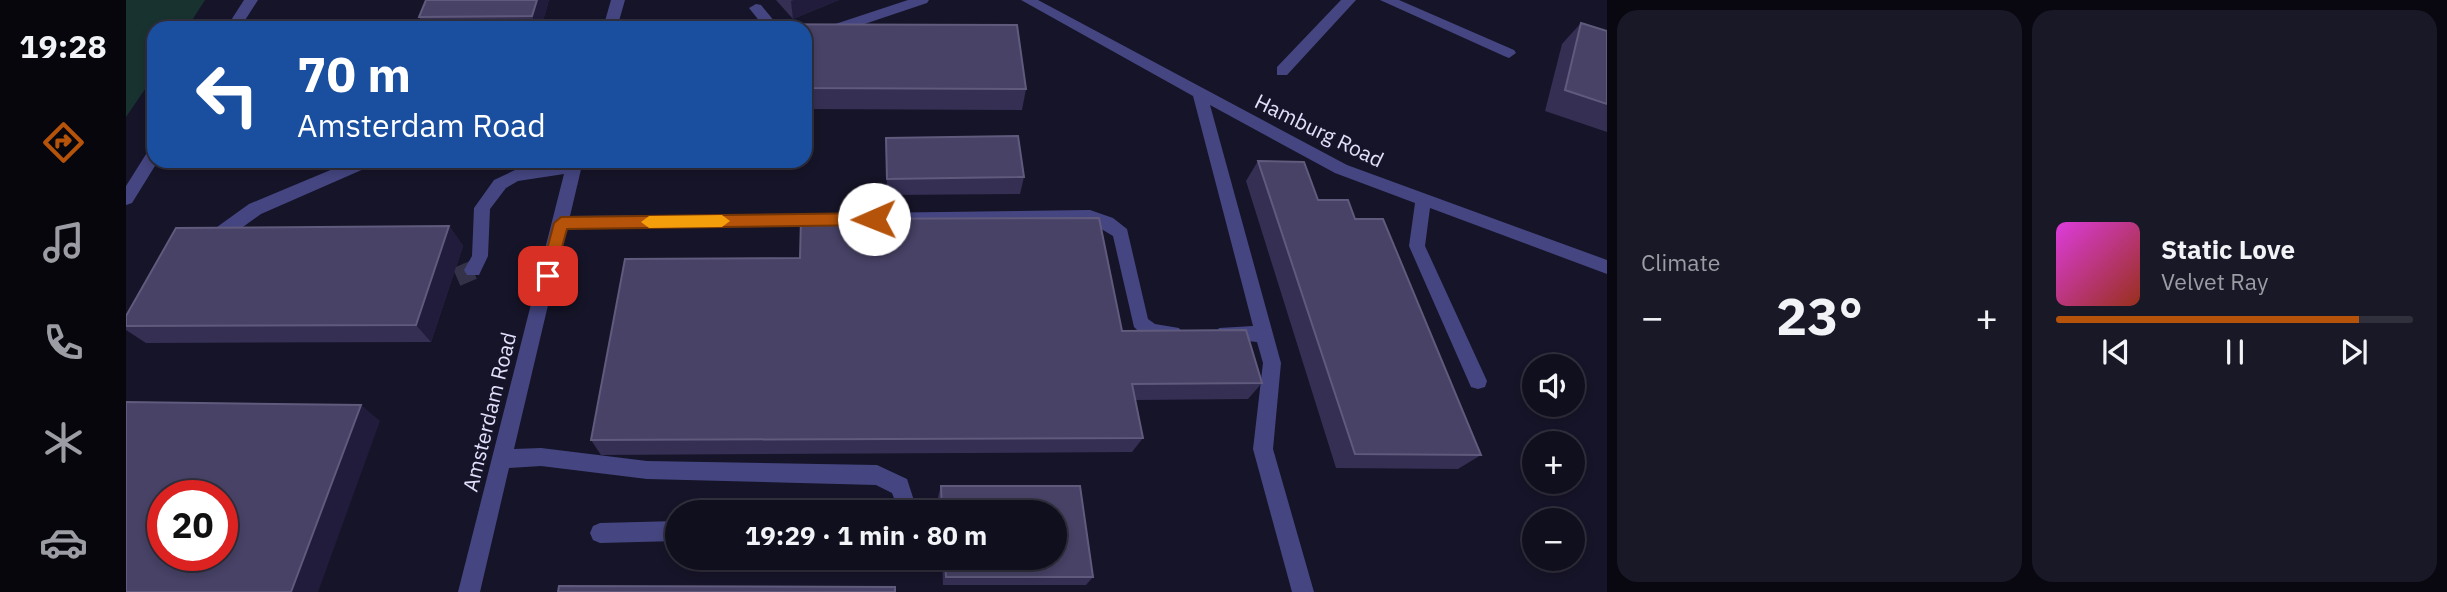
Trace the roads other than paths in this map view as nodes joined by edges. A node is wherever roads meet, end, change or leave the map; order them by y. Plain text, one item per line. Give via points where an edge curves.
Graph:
1 (251, 0) edge
2 (618, 0) edge
3 (922, 0) edge
4 (1028, 0) edge
5 (1349, 0) edge
6 (1387, 0) edge
7 (756, 8) dead end
8 (238, 21) edge
9 (612, 21) edge
10 (767, 21) edge
11 (812, 37) edge
12 (1509, 52) dead end
13 (1282, 71) dead end
14 (1199, 94) junction
15 (147, 166) edge
16 (351, 168) edge
17 (552, 168) edge
18 (574, 168) edge
19 (126, 200) edge
20 (1423, 201) junction
21 (561, 223) junction
22 (223, 232) edge
23 (1607, 267) edge
24 (472, 270) dead end
25 (1184, 333) edge
26 (1211, 333) edge
27 (1264, 334) junction
28 (1478, 381) dead end
29 (502, 459) junction
30 (905, 500) edge
31 (665, 531) edge
32 (600, 533) dead end
33 (469, 592) edge
34 (1303, 592) edge

1 - 8 street
2 - 9 street
3 - 11 street
4 - 14 street, Hamburg Road
5 - 13 street
6 - 12 street
7 - 10 street
14 - 20 street, Hamburg Road via 1341,169
14 - 27 street
15 - 19 street
16 - 22 street via 255,209
17 - 24 street via 500,184 482,208 480,256
18 - 21 street, Amsterdam Road
20 - 23 street, Hamburg Road
20 - 28 street via 1416,246
21 - 25 street via 1090,216 1114,225 1121,234 1144,328
21 - 29 street, Amsterdam Road
26 - 27 street
27 - 34 street via 1272,363 1263,449
29 - 30 street via 541,457 647,470 877,475 900,486
29 - 33 street, Amsterdam Road
31 - 32 street

